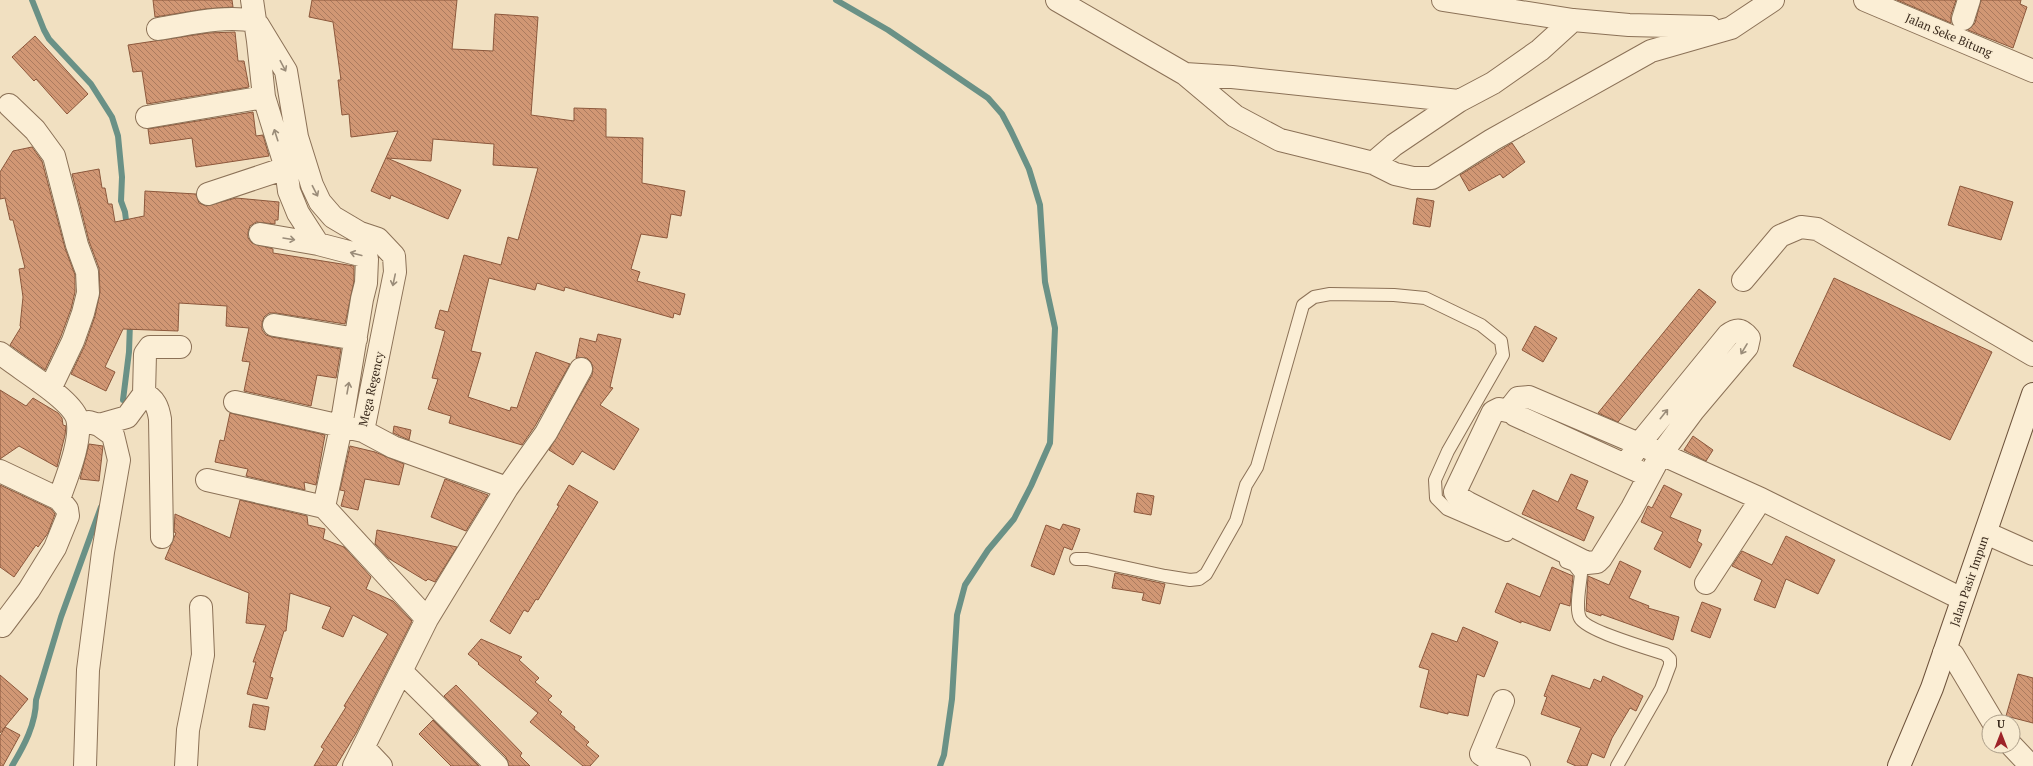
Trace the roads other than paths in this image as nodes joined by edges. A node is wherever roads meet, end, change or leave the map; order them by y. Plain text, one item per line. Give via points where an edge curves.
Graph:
1 (1057, 0) edge
2 (1443, 0) edge
3 (1773, 0) edge
4 (1864, 0) edge
5 (253, 10) edge
6 (1573, 20) junction
7 (1731, 28) junction
8 (158, 29) dead end
9 (2033, 71) edge
10 (1185, 74) junction
11 (264, 97) junction
12 (1459, 102) junction
13 (9, 105) dead end
14 (147, 117) dead end
15 (1373, 164) junction
16 (286, 168) junction
17 (208, 194) dead end
18 (260, 234) dead end
19 (318, 244) junction
20 (1743, 280) dead end
21 (274, 325) dead end
22 (356, 340) junction
23 (180, 347) dead end
24 (0, 353) edge
25 (2033, 355) edge
26 (581, 369) dead end
27 (50, 389) junction
28 (144, 394) junction
29 (2033, 394) edge
30 (235, 402) dead end
31 (1512, 412) junction
32 (77, 418) junction
33 (99, 425) junction
34 (341, 427) junction
35 (363, 431) junction
36 (1639, 444) junction
37 (1661, 454) junction
38 (1626, 464) junction
39 (0, 471) edge
40 (1649, 476) junction
41 (207, 480) dead end
42 (507, 488) junction
43 (59, 499) junction
44 (1761, 499) junction
45 (324, 507) junction
46 (1986, 533) junction
47 (162, 537) dead end
48 (2033, 554) edge
49 (1076, 559) dead end
50 (1706, 583) dead end
51 (1962, 599) junction
52 (200, 607) dead end
53 (427, 619) junction
54 (2, 626) dead end
55 (1944, 653) junction
56 (402, 672) junction
57 (1503, 701) dead end
58 (1988, 714) edge
59 (2020, 754) edge
60 (359, 757) edge
61 (85, 766) edge
62 (186, 766) edge
63 (381, 766) edge
64 (497, 766) edge
65 (1519, 766) edge
66 (1617, 766) edge
67 (1898, 766) edge
68 (2031, 766) edge

1 - 10 street
2 - 6 street
3 - 7 street
4 - 9 street, Jalan Seke Bitung
5 - 8 street via 240,18 222,18
5 - 11 street
5 -> 35 street, Mega Regency via 286,71 297,138 320,202 333,217 360,233 378,239 394,256 395,272
6 - 7 street via 1629,25
6 - 12 street via 1540,50 1493,83
7 - 15 street via 1651,50 1492,140 1432,178 1413,178 1395,174
10 - 12 street
10 - 15 street via 1235,116 1280,140
11 - 14 street
16 -> 11 street
12 - 15 street via 1394,145
13 - 27 street via 35,130 54,156 77,245 87,272 88,293 84,313
16 - 17 street
16 - 19 street via 289,191 298,213
18 -> 19 street
22 -> 19 street, Mega Regency via 366,283 367,259
20 - 25 street via 1780,236 1801,227 1817,229
21 - 22 street
34 -> 22 street, Mega Regency
23 - 28 street via 150,347 146,354
24 - 27 street
26 - 42 street via 546,433
27 - 32 street via 65,402
28 - 33 street via 127,417
28 - 47 street via 152,398 158,408 160,419
29 - 46 street, Jalan Pasir Impun
30 - 34 street
31 - 36 street via 1511,407 1518,398 1529,397
31 - 38 street
31 - 40 street via 1499,409 1493,412 1455,492 1468,503 1587,563 1597,562 1601,558
32 - 33 street
32 - 43 street via 73,459
33 - 61 street via 113,435 119,460 103,552 88,670
34 - 35 street, Mega Regency
34 - 45 street
35 - 42 street via 393,447
36 - 37 street
36 -> 37 street via 1728,335 1733,330 1745,332 1749,338 1747,347
36 - 38 street
37 - 40 street
37 - 44 street
38 - 40 street
39 - 43 street
41 - 45 street
42 - 53 street
43 - 54 street via 68,516 55,548 29,590
44 - 50 street
44 - 51 street
45 - 53 street
46 - 48 street
46 - 51 street, Jalan Pasir Impun
49 - 66 lane via 1190,580 1199,579 1206,574 1236,521 1246,485 1257,467 1303,305 1314,297 1330,294 1425,298 1481,325 1501,341 1503,355 1448,451 1435,480 1436,498 1447,508 1574,565 1580,574 1577,609 1580,619 1593,629 1665,654 1670,659 1661,689
51 - 55 street, Jalan Pasir Impun
52 - 62 street via 203,655 188,730
53 - 56 street
55 - 58 street via 1953,655
55 - 67 street, Jalan Pasir Impun via 1932,688
56 - 60 street
56 - 64 street
57 - 65 street via 1481,754
59 - 68 street
60 - 63 street

